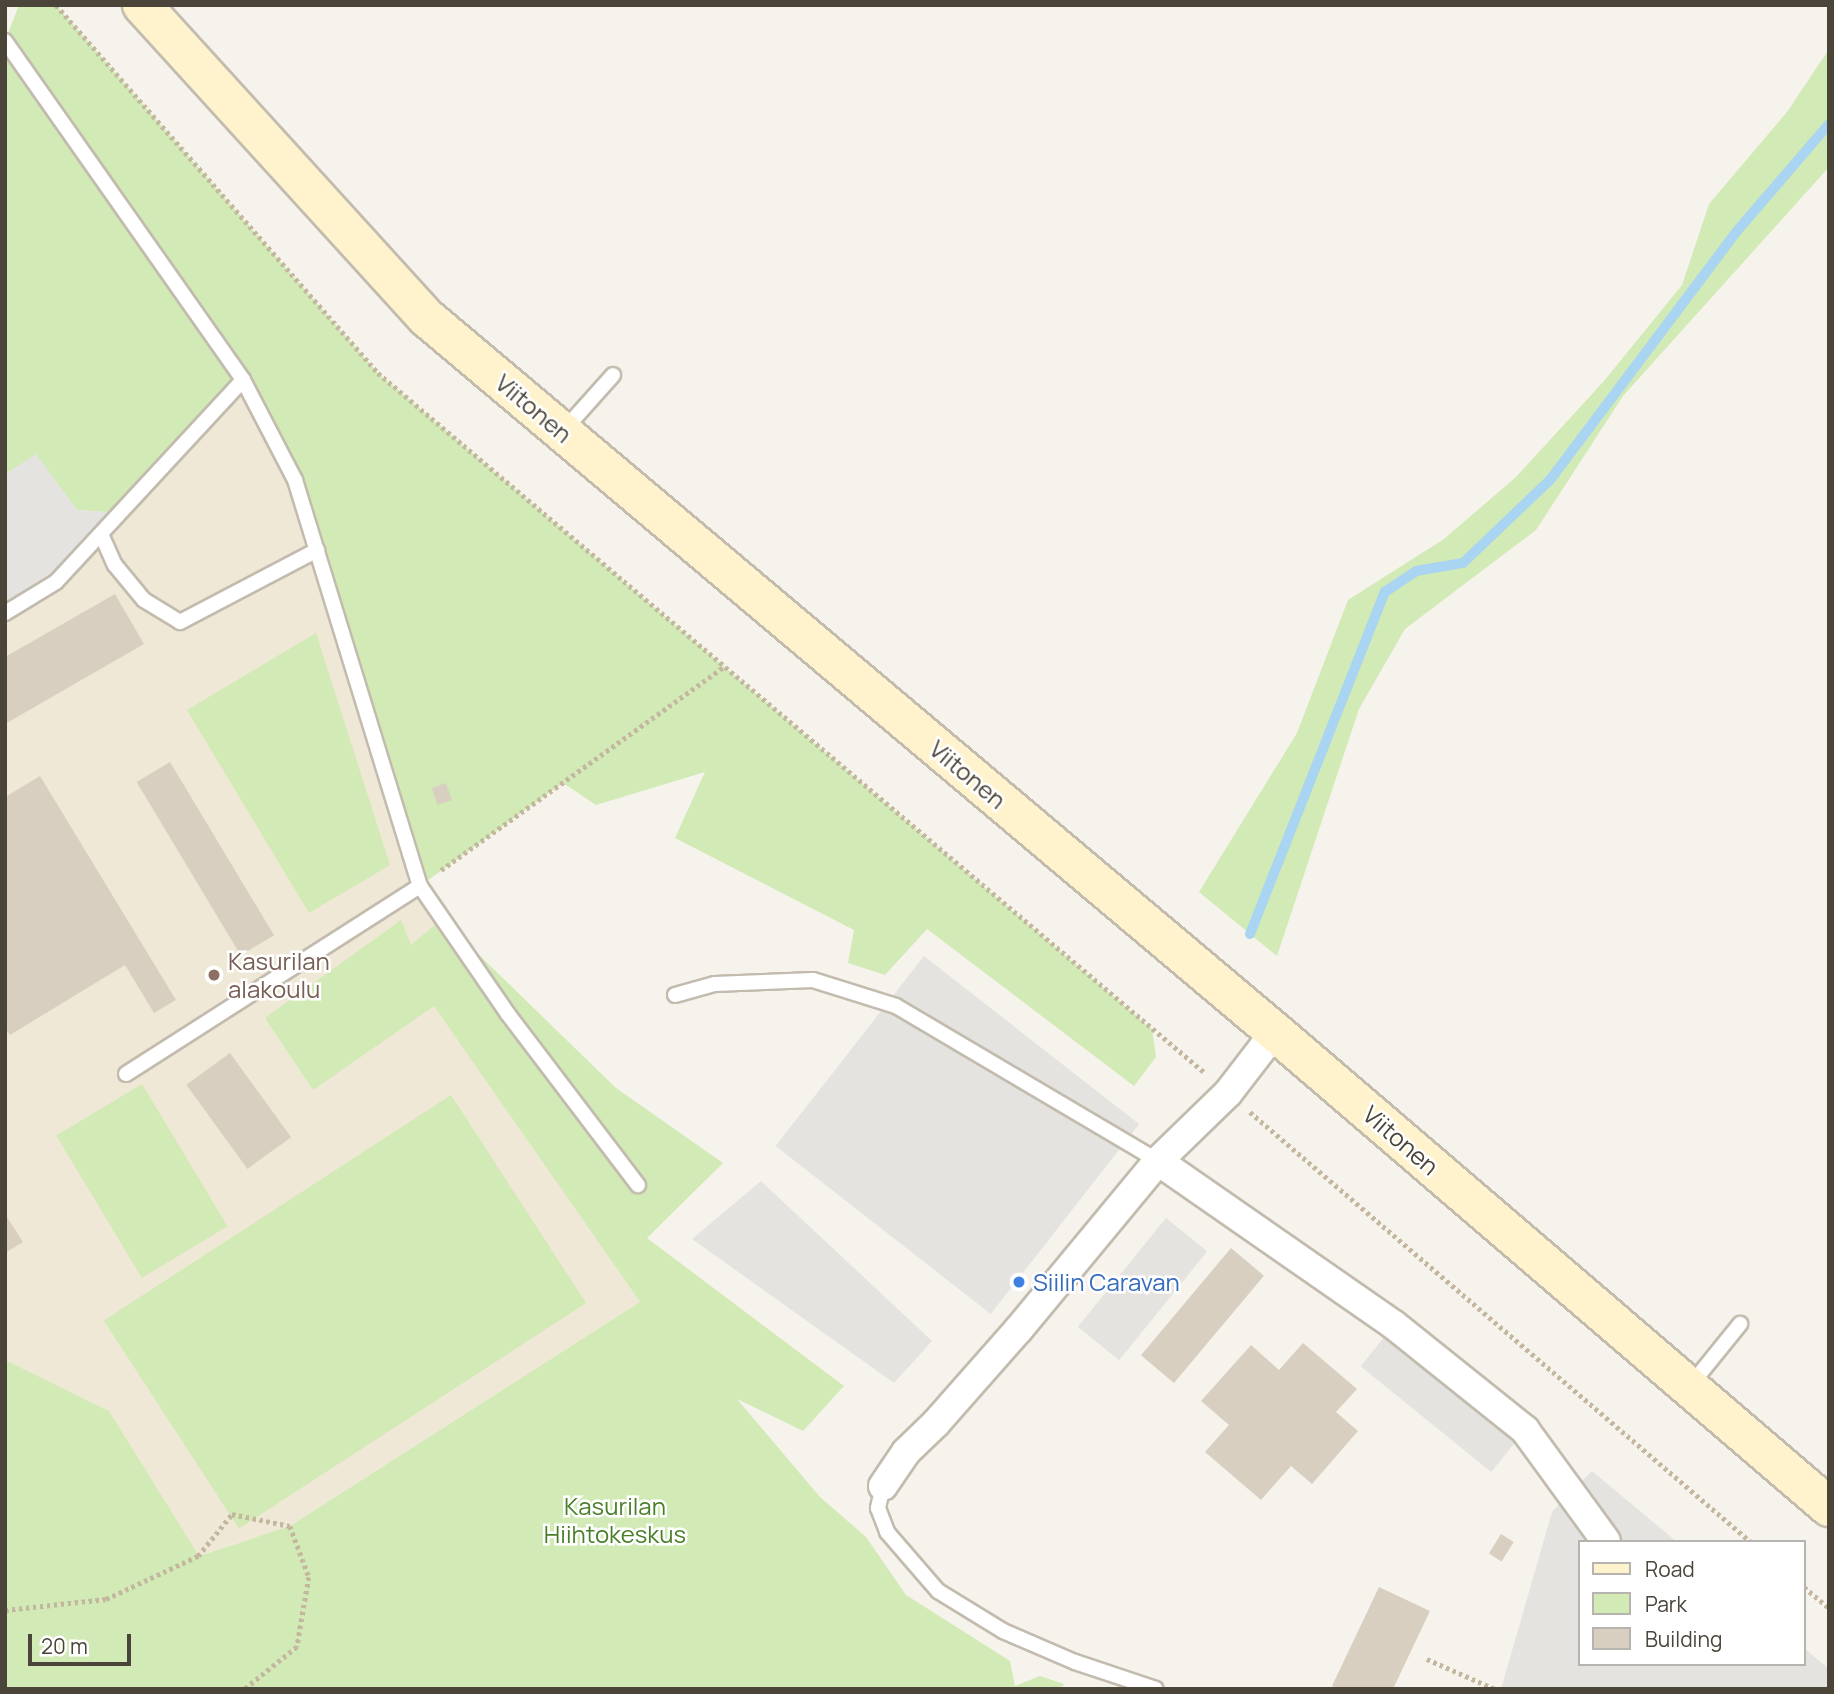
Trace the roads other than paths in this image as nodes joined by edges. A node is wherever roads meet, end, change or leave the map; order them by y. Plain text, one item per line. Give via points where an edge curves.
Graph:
1 (142, 5) edge
2 (5, 41) edge
3 (613, 375) dead end
4 (243, 380) junction
5 (562, 432) junction
6 (101, 534) junction
7 (317, 550) junction
8 (5, 613) edge
9 (420, 886) junction
10 (675, 995) dead end
11 (1275, 1032) junction
12 (125, 1074) dead end
13 (1158, 1161) junction
14 (638, 1185) dead end
15 (1740, 1324) dead end
16 (1689, 1387) junction
17 (883, 1486) joint
18 (1829, 1507) edge
19 (1605, 1540) edge
20 (1156, 1689) edge

1 - 5 main road, Viitonen via 428,318
2 - 4 lane
3 - 5 lane
4 - 6 lane
4 - 7 lane via 295,480
5 - 11 main road, Viitonen
6 - 7 lane via 115,565 144,600 180,622
6 - 8 lane via 57,582
7 - 9 lane
9 - 12 lane
9 - 14 lane via 508,1014
10 - 13 lane via 715,984 813,981 896,1006
11 - 13 street via 1228,1093
11 - 16 main road, Viitonen
13 - 17 street via 1010,1339 906,1452
13 - 19 street via 1394,1325 1525,1430
15 - 16 lane
16 - 18 main road, Viitonen
17 - 20 lane via 878,1508 887,1532 938,1591 1003,1631

